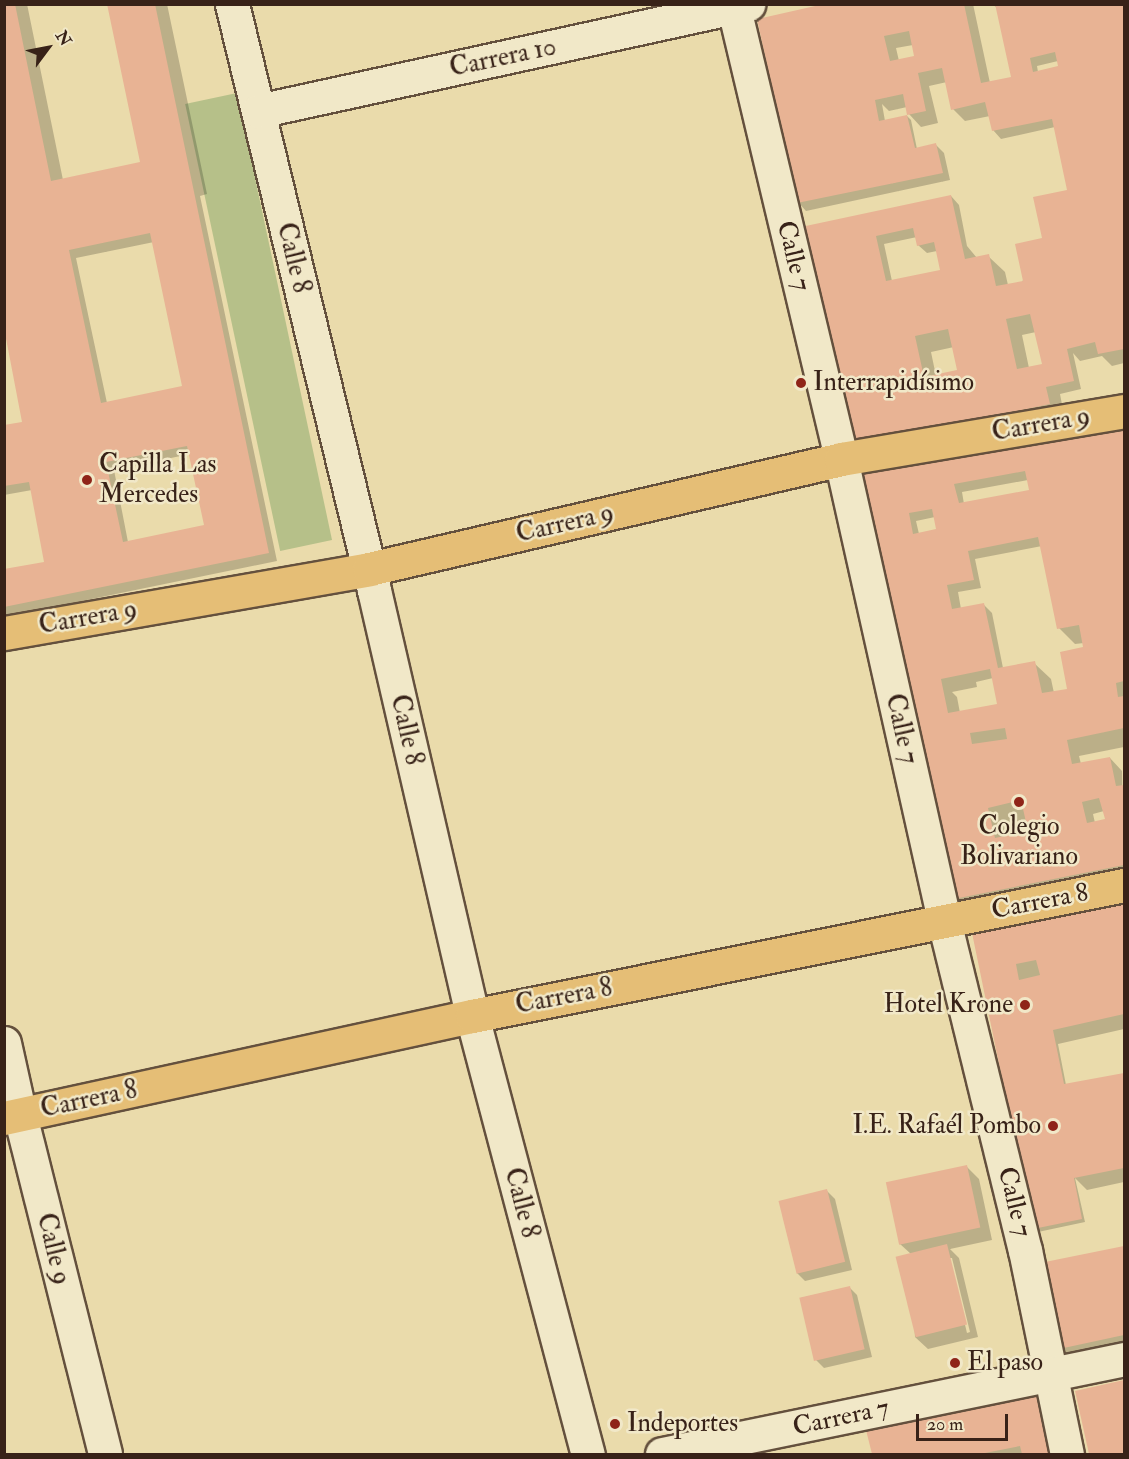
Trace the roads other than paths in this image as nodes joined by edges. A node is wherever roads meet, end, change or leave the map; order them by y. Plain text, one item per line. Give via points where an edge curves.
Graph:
1 (232, 4) edge
2 (739, 5) edge
3 (258, 111) junction
4 (1125, 411) edge
5 (841, 459) junction
6 (369, 569) junction
7 (4, 633) edge
8 (1125, 885) edge
9 (944, 921) junction
10 (472, 1016) junction
11 (4, 1043) edge
12 (12, 1117) edge
13 (1125, 1359) edge
14 (1049, 1375) junction
15 (105, 1455) edge
16 (588, 1455) edge
17 (662, 1455) edge
18 (1067, 1455) edge

1 - 3 street, Calle 8
2 - 3 street, Carrera 10
2 - 5 street, Calle 7
3 - 6 street, Calle 8
4 - 5 main road, Carrera 9
5 - 6 main road, Carrera 9
5 - 9 street, Calle 7
6 - 7 main road, Carrera 9
6 - 10 street, Calle 8
8 - 9 main road, Carrera 8
9 - 10 main road, Carrera 8
9 - 14 street, Calle 7 via 1025,1250
10 - 12 main road, Carrera 8
10 - 16 street, Calle 8
11 - 12 street, Calle 9
12 - 15 street, Calle 9
13 - 14 street, Carrera 7
14 - 17 street, Carrera 7
14 - 18 street, Calle 7

